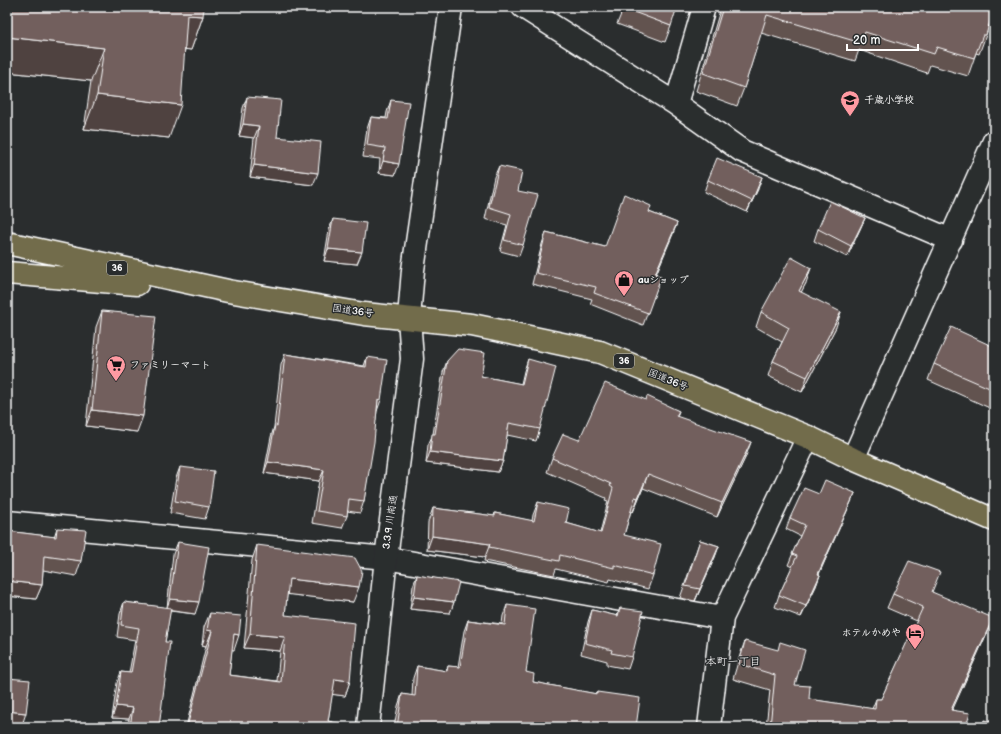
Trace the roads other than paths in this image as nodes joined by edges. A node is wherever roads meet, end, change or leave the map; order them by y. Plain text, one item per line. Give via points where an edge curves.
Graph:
1 (451, 7) edge
2 (523, 7) edge
3 (704, 7) edge
4 (676, 104) junction
5 (994, 141) edge
6 (951, 240) junction
7 (7, 243) edge
8 (7, 273) edge
9 (228, 291) junction
10 (409, 318) junction
11 (808, 437) junction
12 (853, 459) junction
13 (994, 520) edge
14 (7, 522) edge
15 (386, 558) junction
16 (722, 618) junction
17 (368, 727) edge
18 (709, 727) edge

1 - 10 street, 3.3.9 川南通 via 413,270
2 - 4 street
3 - 4 street
4 - 6 street via 742,151
5 - 6 street
6 - 12 street
7 - 9 highway, 国道36号 / 36
8 - 9 highway, 国道36号 / 36
9 - 10 highway, 国道36号 / 36 via 364,314
10 - 11 highway, 国道36号 / 36 via 472,325 600,352
10 - 15 street, 3.3.9 川南通 via 412,359
11 - 12 highway, 国道36号 / 36
11 - 16 street
12 - 13 highway, 国道36号 / 36
14 - 15 street
15 - 16 street
15 - 17 street, 3.3.9 川南通
16 - 18 street

